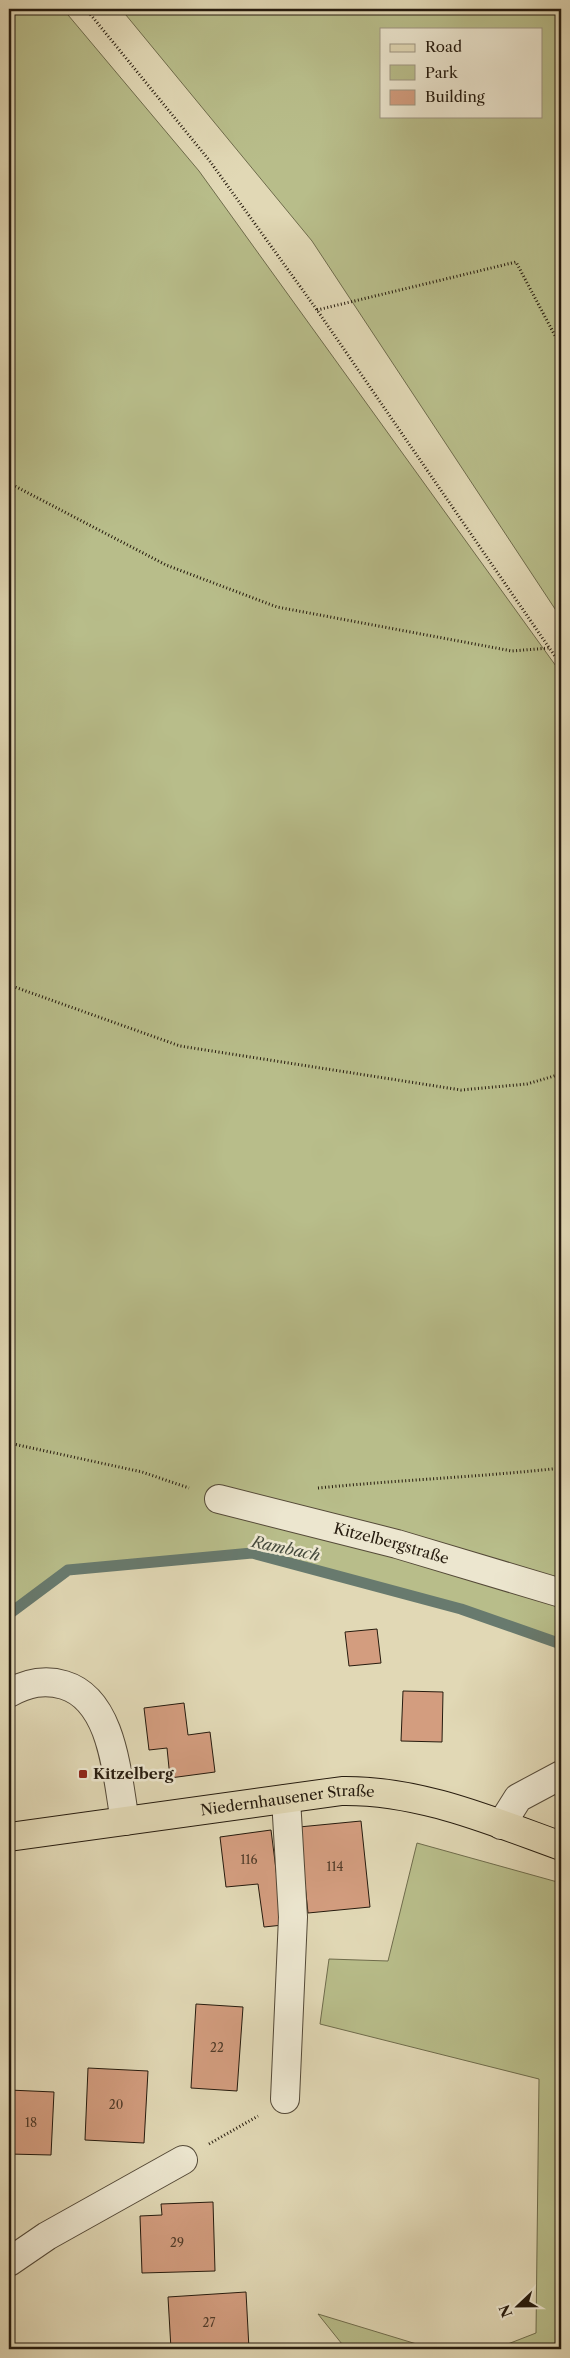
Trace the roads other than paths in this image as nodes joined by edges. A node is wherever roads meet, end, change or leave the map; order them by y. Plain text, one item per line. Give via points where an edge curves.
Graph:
1 (219, 1499) road end
2 (561, 1593) edge
3 (9, 1693) edge
4 (561, 1775) edge
5 (286, 1799) junction
6 (125, 1821) junction
7 (501, 1824) junction
8 (9, 1838) edge
9 (561, 1846) edge
10 (285, 2099) road end
11 (183, 2160) road end
12 (9, 2262) edge

1 - 2 street, Kitzelbergstraße via 397,1544
3 - 6 street via 24,1685 54,1682 70,1686 94,1705 107,1734
4 - 7 street via 518,1798
5 - 6 main road, Niedernhausener Straße
5 - 7 main road, Niedernhausener Straße via 342,1791 385,1793 450,1806
5 - 10 street via 293,1918
6 - 8 main road, Niedernhausener Straße
7 - 9 main road, Niedernhausener Straße
11 - 12 street via 46,2236

